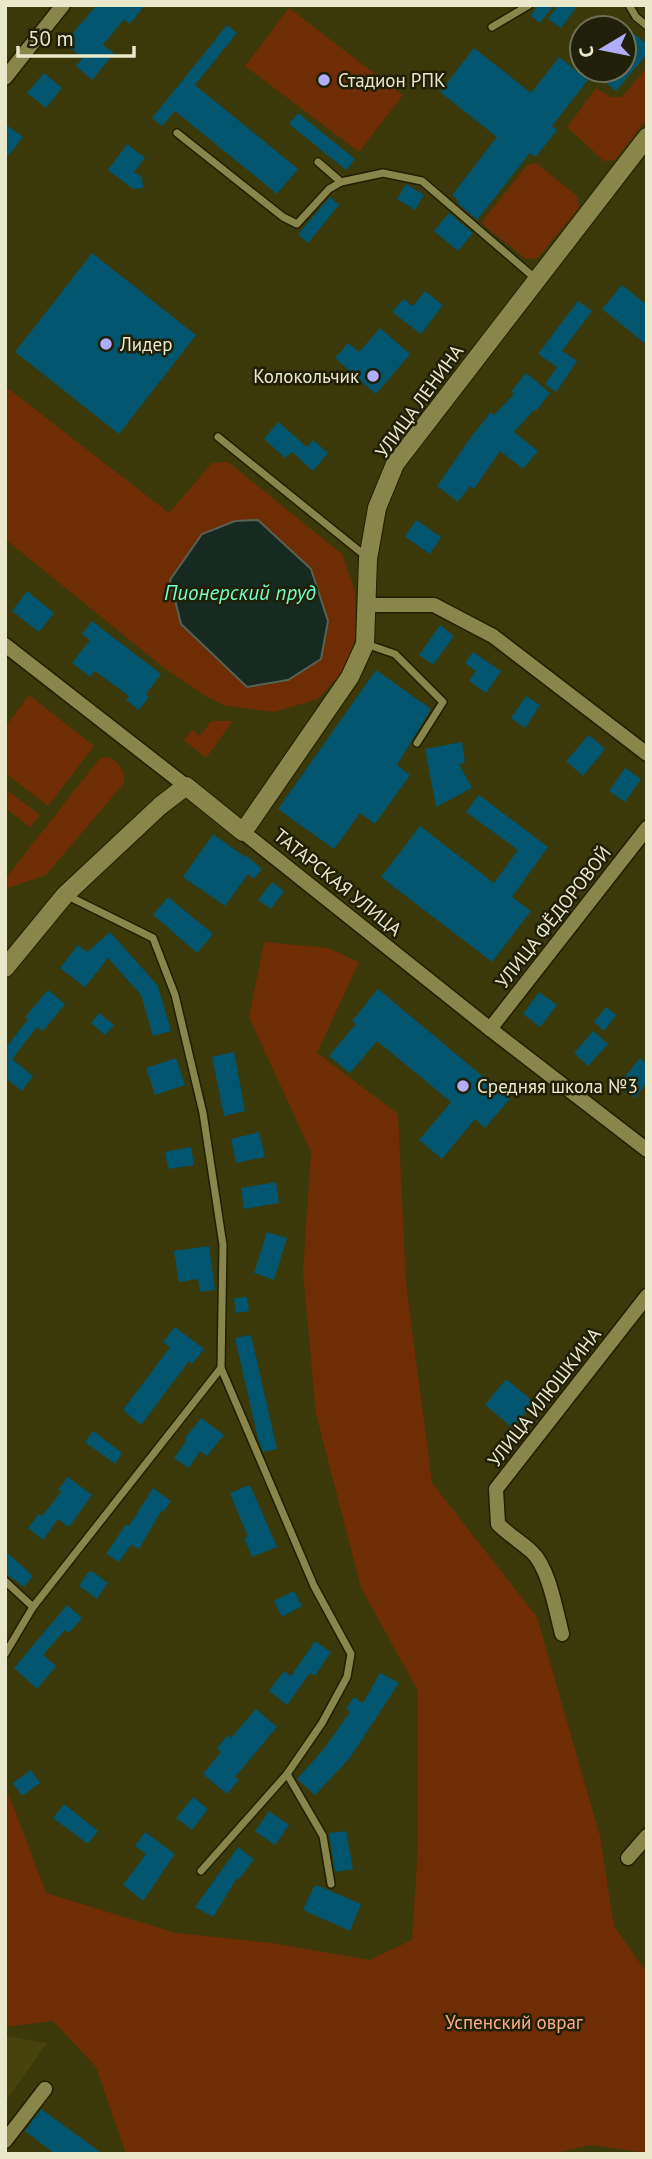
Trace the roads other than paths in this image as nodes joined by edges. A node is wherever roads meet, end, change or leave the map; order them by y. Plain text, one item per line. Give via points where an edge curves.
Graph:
1 (63, 5) edge
2 (529, 5) edge
3 (629, 5) edge
4 (647, 26) edge
5 (492, 27) dead end
6 (5, 78) edge
7 (177, 132) dead end
8 (647, 137) edge
9 (318, 162) dead end
10 (341, 182) junction
11 (536, 279) junction
12 (218, 437) dead end
13 (368, 559) junction
14 (368, 605) junction
15 (365, 644) junction
16 (5, 645) edge
17 (417, 743) dead end
18 (647, 754) edge
19 (186, 786) junction
20 (647, 828) edge
21 (243, 832) junction
22 (65, 895) junction
23 (5, 968) edge
24 (490, 1029) junction
25 (647, 1150) edge
26 (647, 1296) edge
27 (221, 1368) junction
28 (5, 1581) edge
29 (33, 1607) junction
30 (562, 1634) dead end
31 (5, 1654) edge
32 (287, 1774) junction
33 (647, 1836) edge
34 (628, 1858) dead end
35 (201, 1871) dead end
36 (331, 1884) dead end
37 (45, 2089) dead end
38 (5, 2141) edge

1 - 6 street
2 - 5 lane
3 - 4 lane
7 - 10 lane via 297,224
8 - 11 street, УЛИЦА ЛЕНИНА
9 - 10 lane
10 - 11 lane via 383,173 422,181
11 - 13 street, УЛИЦА ЛЕНИНА via 395,464 377,508
12 - 13 lane
13 - 14 street, УЛИЦА ЛЕНИНА
14 - 15 street, УЛИЦА ЛЕНИНА
14 - 18 street via 434,605 492,636
15 - 17 lane via 395,654 443,702
15 - 21 street, УЛИЦА ЛЕНИНА via 350,677
16 - 19 street, ТАТАРСКАЯ УЛИЦА
19 - 21 street, ТАТАРСКАЯ УЛИЦА
19 - 22 street
20 - 24 street, УЛИЦА ФЁДОРОВОЙ
21 - 24 street, ТАТАРСКАЯ УЛИЦА
22 - 23 street
22 - 27 lane via 153,938 175,995 203,1113 223,1245
24 - 25 street, ТАТАРСКАЯ УЛИЦА
26 - 30 street, УЛИЦА ИЛЮШКИНА via 496,1489 498,1524 533,1553 543,1568
27 - 29 lane
27 - 32 lane via 314,1586 351,1654 347,1677 335,1700
28 - 29 lane
29 - 31 lane
32 - 35 lane
32 - 36 lane via 323,1836
33 - 34 street
37 - 38 street

